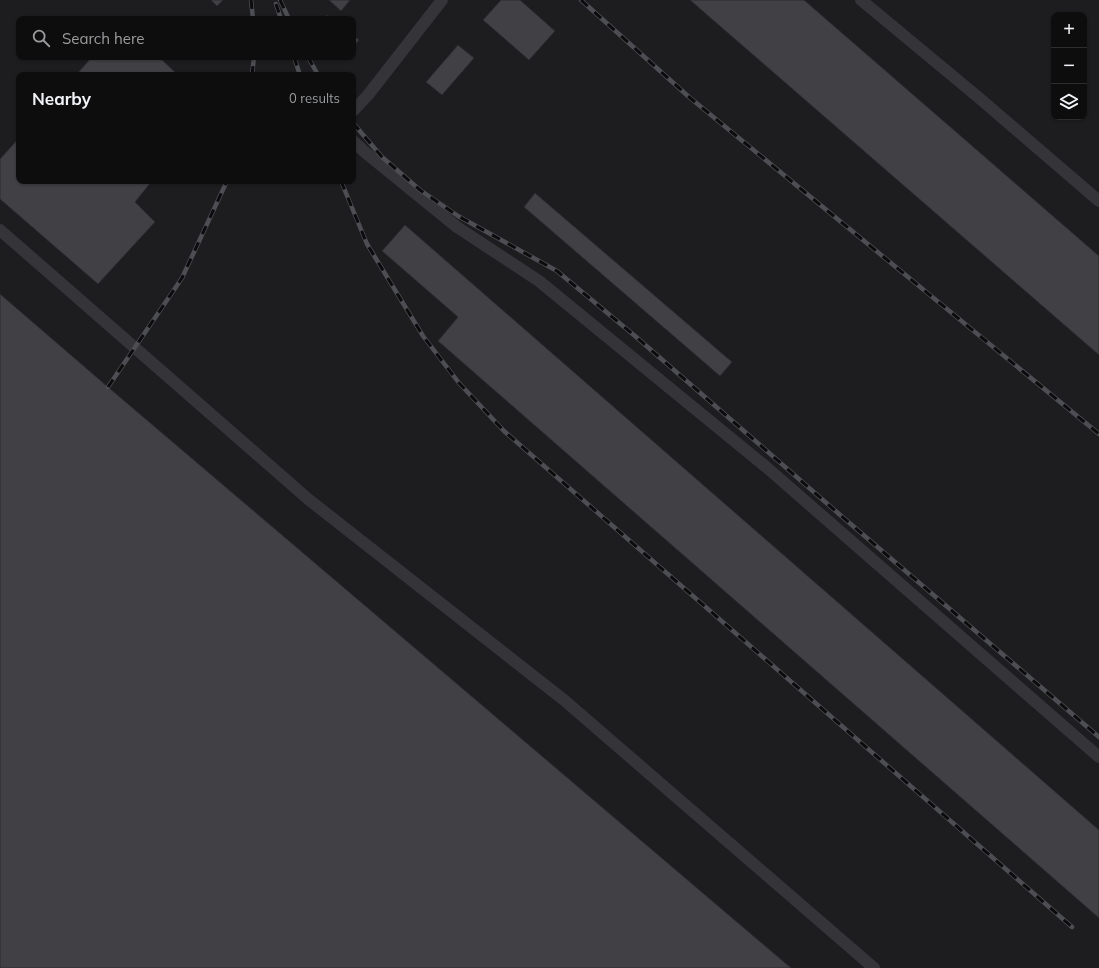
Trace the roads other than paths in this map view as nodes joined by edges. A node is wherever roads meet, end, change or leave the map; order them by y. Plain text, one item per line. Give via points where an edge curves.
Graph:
1 (442, 0) edge
2 (861, 0) edge
3 (356, 109) edge
4 (356, 144) edge
5 (1099, 201) edge
6 (0, 230) edge
7 (1099, 757) edge
8 (874, 968) edge

1 - 3 lane
2 - 5 lane via 978,96
4 - 7 lane via 457,227 539,281 765,466
6 - 8 lane via 308,499 564,700

